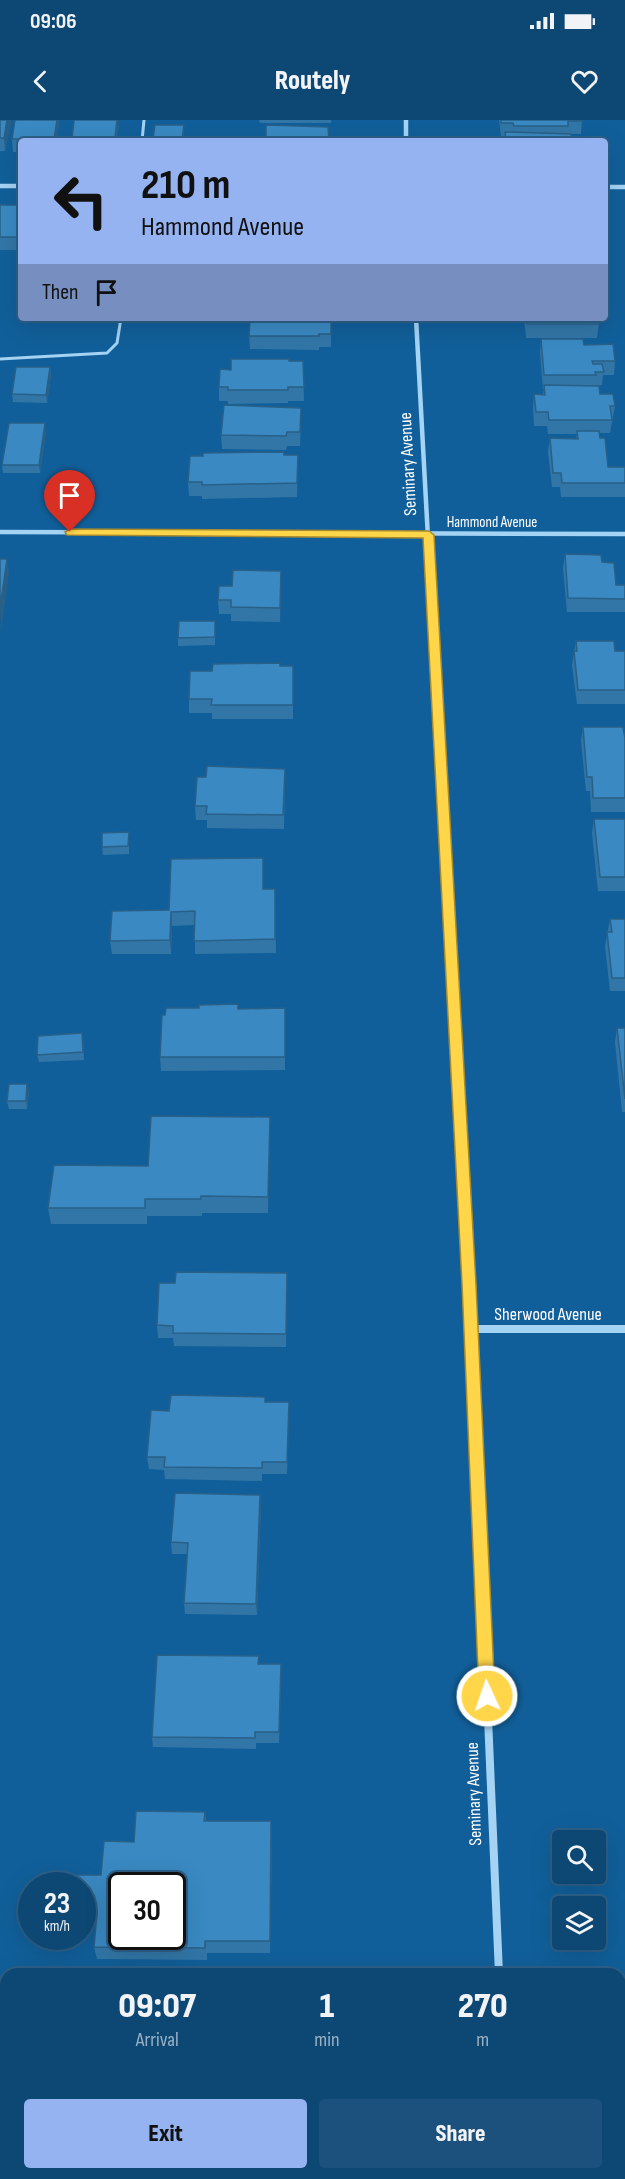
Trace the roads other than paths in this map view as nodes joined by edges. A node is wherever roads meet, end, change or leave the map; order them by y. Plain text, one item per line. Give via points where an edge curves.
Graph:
1 (144, 120) edge
2 (406, 120) edge
3 (142, 138) edge
4 (406, 138) edge
5 (0, 186) edge
6 (18, 186) edge
7 (608, 187) edge
8 (625, 187) edge
9 (121, 321) edge
10 (416, 321) edge
11 (0, 359) edge
12 (0, 532) edge
13 (625, 534) edge
14 (429, 535) junction
15 (471, 1329) junction
16 (625, 1329) edge
17 (499, 1968) edge

1 - 3 lane
2 - 4 street
5 - 6 street
7 - 8 street
9 - 11 lane via 117,344 107,353
10 - 14 street, Seminary Avenue
12 - 14 street, Hammond Avenue
13 - 14 street, Hammond Avenue
14 - 15 street, Seminary Avenue
15 - 16 street, Sherwood Avenue
15 - 17 street, Seminary Avenue

